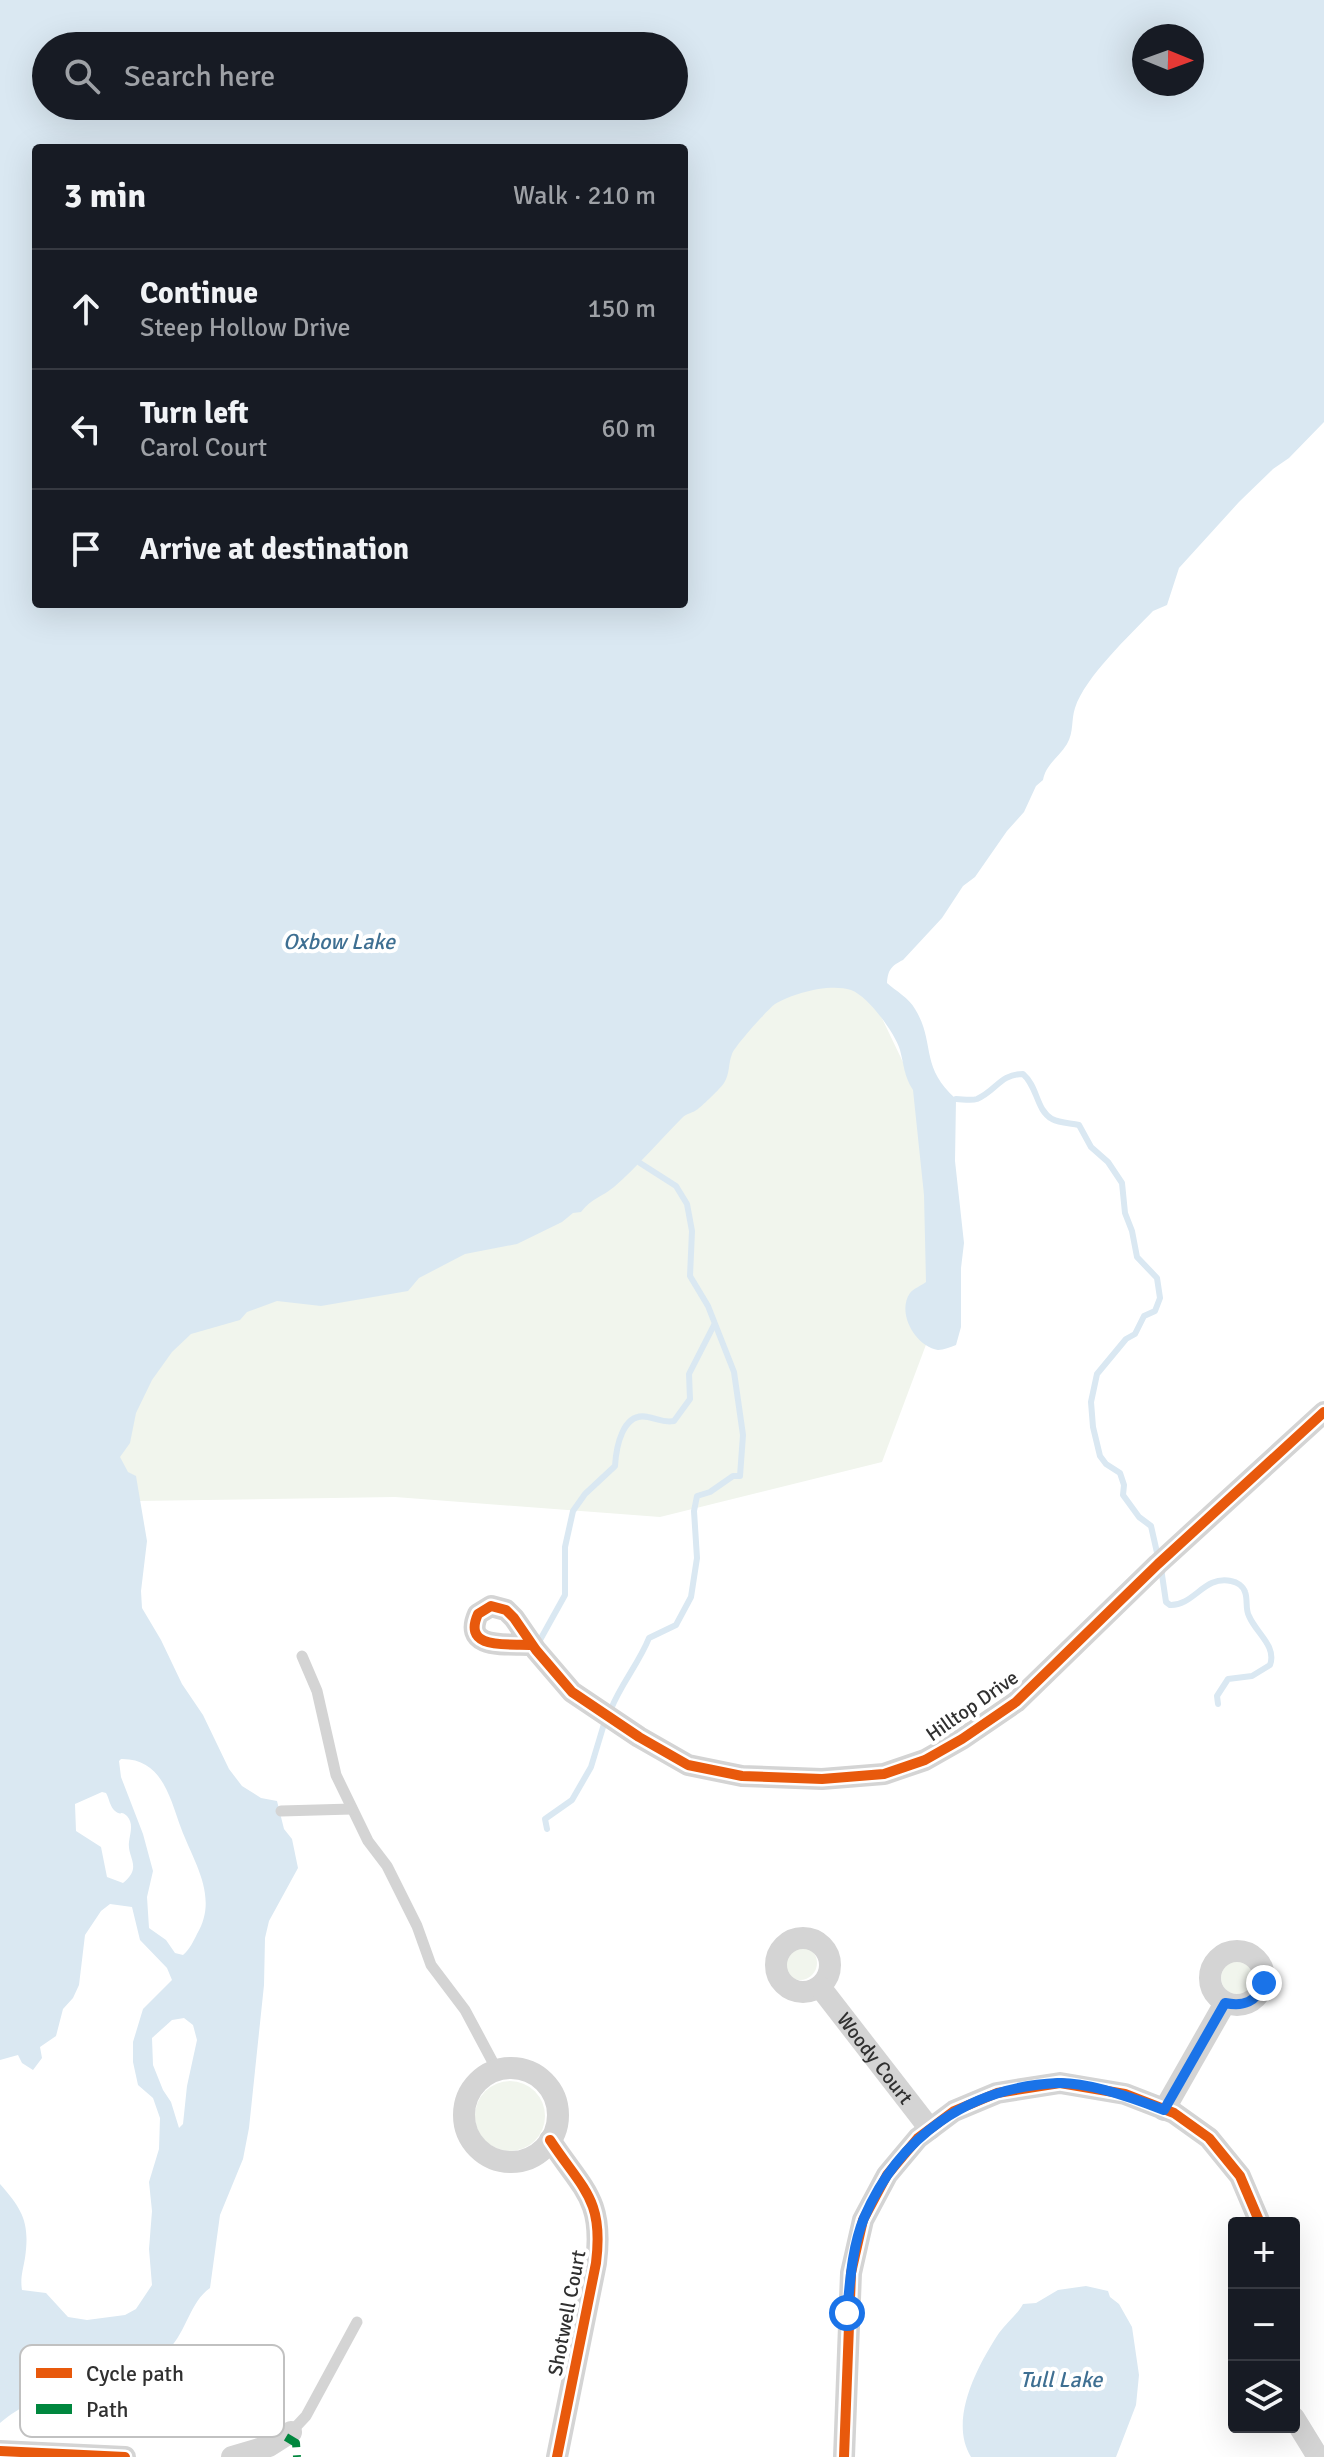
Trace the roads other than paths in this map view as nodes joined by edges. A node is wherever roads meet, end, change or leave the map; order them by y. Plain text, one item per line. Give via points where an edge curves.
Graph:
1 (1324, 1412) edge
2 (532, 1645) dead end
3 (302, 1656) dead end
4 (352, 1809) junction
5 (281, 1811) dead end
6 (820, 1987) dead end
7 (1225, 2003) dead end
8 (497, 2070) junction
9 (1164, 2110) junction
10 (930, 2129) junction
11 (550, 2140) junction
12 (1257, 2217) edge
13 (357, 2322) dead end
14 (1300, 2428) edge
15 (291, 2432) joint
16 (284, 2436) edge
17 (283, 2437) edge
18 (0, 2451) edge
19 (125, 2457) edge
20 (232, 2457) edge
21 (557, 2457) edge
22 (844, 2457) edge
23 (1318, 2457) edge

1 - 2 street, Hilltop Drive via 1016,1702 925,1760 884,1774 822,1779 742,1776 688,1765 572,1692
3 - 4 lane via 317,1691 336,1775
4 - 5 lane
4 - 8 lane via 387,1866 431,1965 465,2010
6 - 10 street, Woody Court
7 - 9 street
8 - 11 street via 525,2070 548,2086 558,2113
8 - 11 street via 471,2089 464,2121 469,2136 479,2149 509,2162 532,2156
9 - 10 street via 1125,2094 1060,2083 997,2093 954,2111
9 - 12 street via 1209,2138 1240,2176
10 - 22 street via 887,2175 863,2220 851,2273
11 - 21 street, Shotwell Court via 591,2198 600,2234
13 - 15 lane via 306,2416
14 - 23 street
15 - 16 street
17 - 20 street
18 - 19 street

